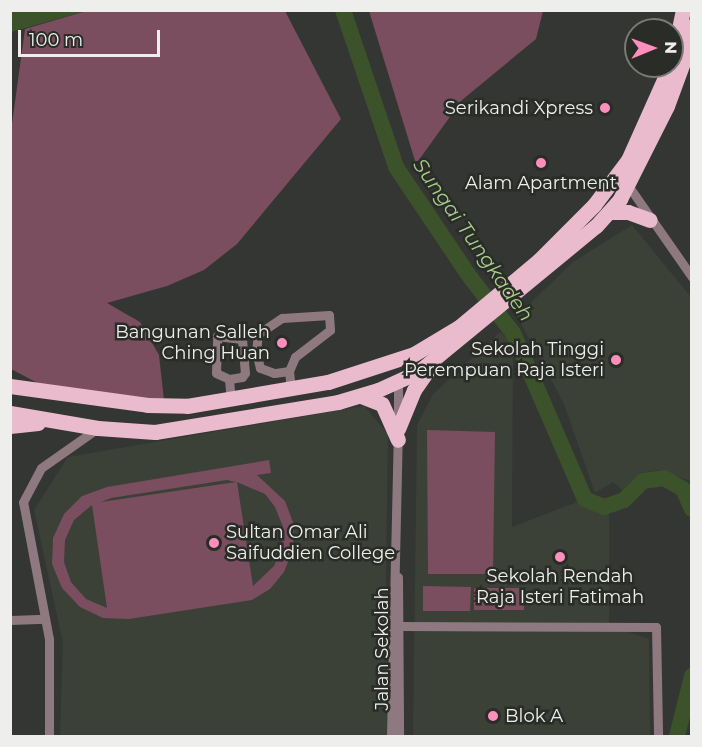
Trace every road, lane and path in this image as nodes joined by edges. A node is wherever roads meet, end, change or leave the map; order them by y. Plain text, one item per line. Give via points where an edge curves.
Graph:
1 (692, 26) edge
2 (664, 78) edge
3 (619, 172) junction
4 (628, 186) junction
5 (609, 212) junction
6 (650, 220) junction
7 (692, 276) edge
8 (512, 290) junction
9 (478, 318) junction
10 (428, 347) junction
11 (434, 362) junction
12 (289, 371) junction
13 (10, 378) edge
14 (229, 379) junction
15 (398, 381) junction
16 (328, 382) junction
17 (10, 386) edge
18 (26, 389) junction
19 (291, 389) junction
20 (361, 396) junction
21 (231, 400) junction
22 (10, 413) edge
23 (52, 421) junction
24 (10, 426) edge
25 (98, 428) junction
26 (398, 435) junction
27 (397, 562) junction
28 (45, 619) junction
29 (10, 620) edge
30 (399, 626) junction
31 (49, 736) edge
32 (391, 736) edge
33 (399, 736) edge
34 (658, 736) edge

1 - 4 main road via 678,78
2 - 3 main road
3 - 4 street
3 - 8 main road via 581,219
4 - 5 main road
4 - 6 street
5 - 6 main road via 628,212
5 - 8 main road
6 - 7 street
8 - 9 main road
9 - 10 main road
9 - 11 main road
10 - 15 main road
10 - 16 main road
11 - 15 main road
11 - 26 main road via 414,390
12 - 12 street via 300,349 330,330 329,315 282,318 258,334 256,352 260,368 274,373
12 - 19 street
13 - 18 main road
14 - 14 street via 244,375 242,339 217,336 216,373
14 - 21 street
15 - 16 main road via 379,377
15 - 20 main road
15 - 26 street, Jalan Sekolah
16 - 19 main road
17 - 18 main road
18 - 21 main road via 158,405
19 - 21 main road
20 - 25 main road via 179,429
20 - 26 main road via 381,404
22 - 23 main road
23 - 24 main road
23 - 25 main road
25 - 28 street via 41,468 26,491 24,520
26 - 27 street, Jalan Sekolah
27 - 30 street, Jalan Sekolah
27 - 32 street, Jalan Sekolah via 392,602
28 - 29 street
28 - 31 street via 49,639
30 - 33 street, Jalan Sekolah
30 - 34 street via 656,627

